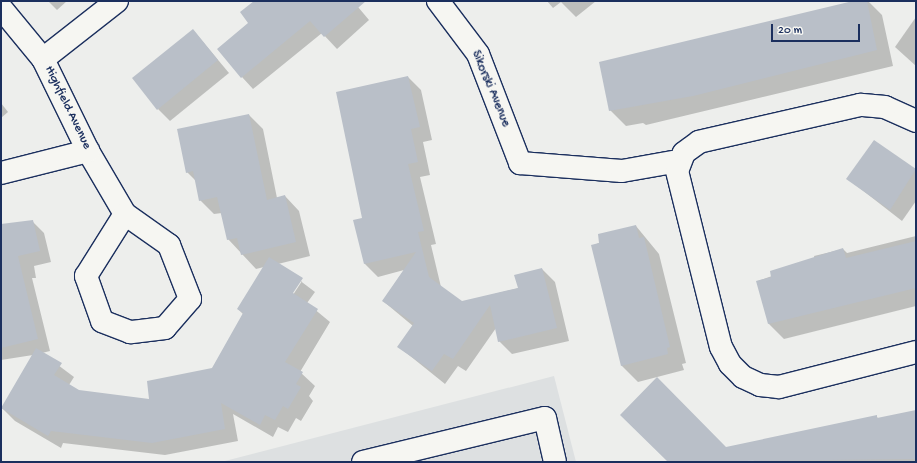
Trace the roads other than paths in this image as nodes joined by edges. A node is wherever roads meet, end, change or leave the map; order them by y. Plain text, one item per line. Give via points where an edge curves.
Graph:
1 (117, 1) edge
2 (438, 1) edge
3 (1, 8) edge
4 (43, 59) junction
5 (916, 121) edge
6 (88, 151) junction
7 (679, 162) junction
8 (1, 173) edge
9 (125, 214) junction
10 (916, 352) edge
11 (363, 462) edge
12 (555, 462) edge

1 - 4 street
2 - 7 street, Sikorski Avenue via 478,54 520,163 622,171
3 - 4 street, Highfield Avenue
4 - 6 street, Highfield Avenue
5 - 7 street via 885,107 860,105 699,142 684,153
6 - 8 street
6 - 9 street, Highfield Avenue
7 - 10 street via 678,180 721,347 730,364 743,377 760,385 779,387
9 - 9 street, Highfield Avenue via 170,245 190,299 165,328 130,332 102,321 86,276
11 - 12 street via 545,418

